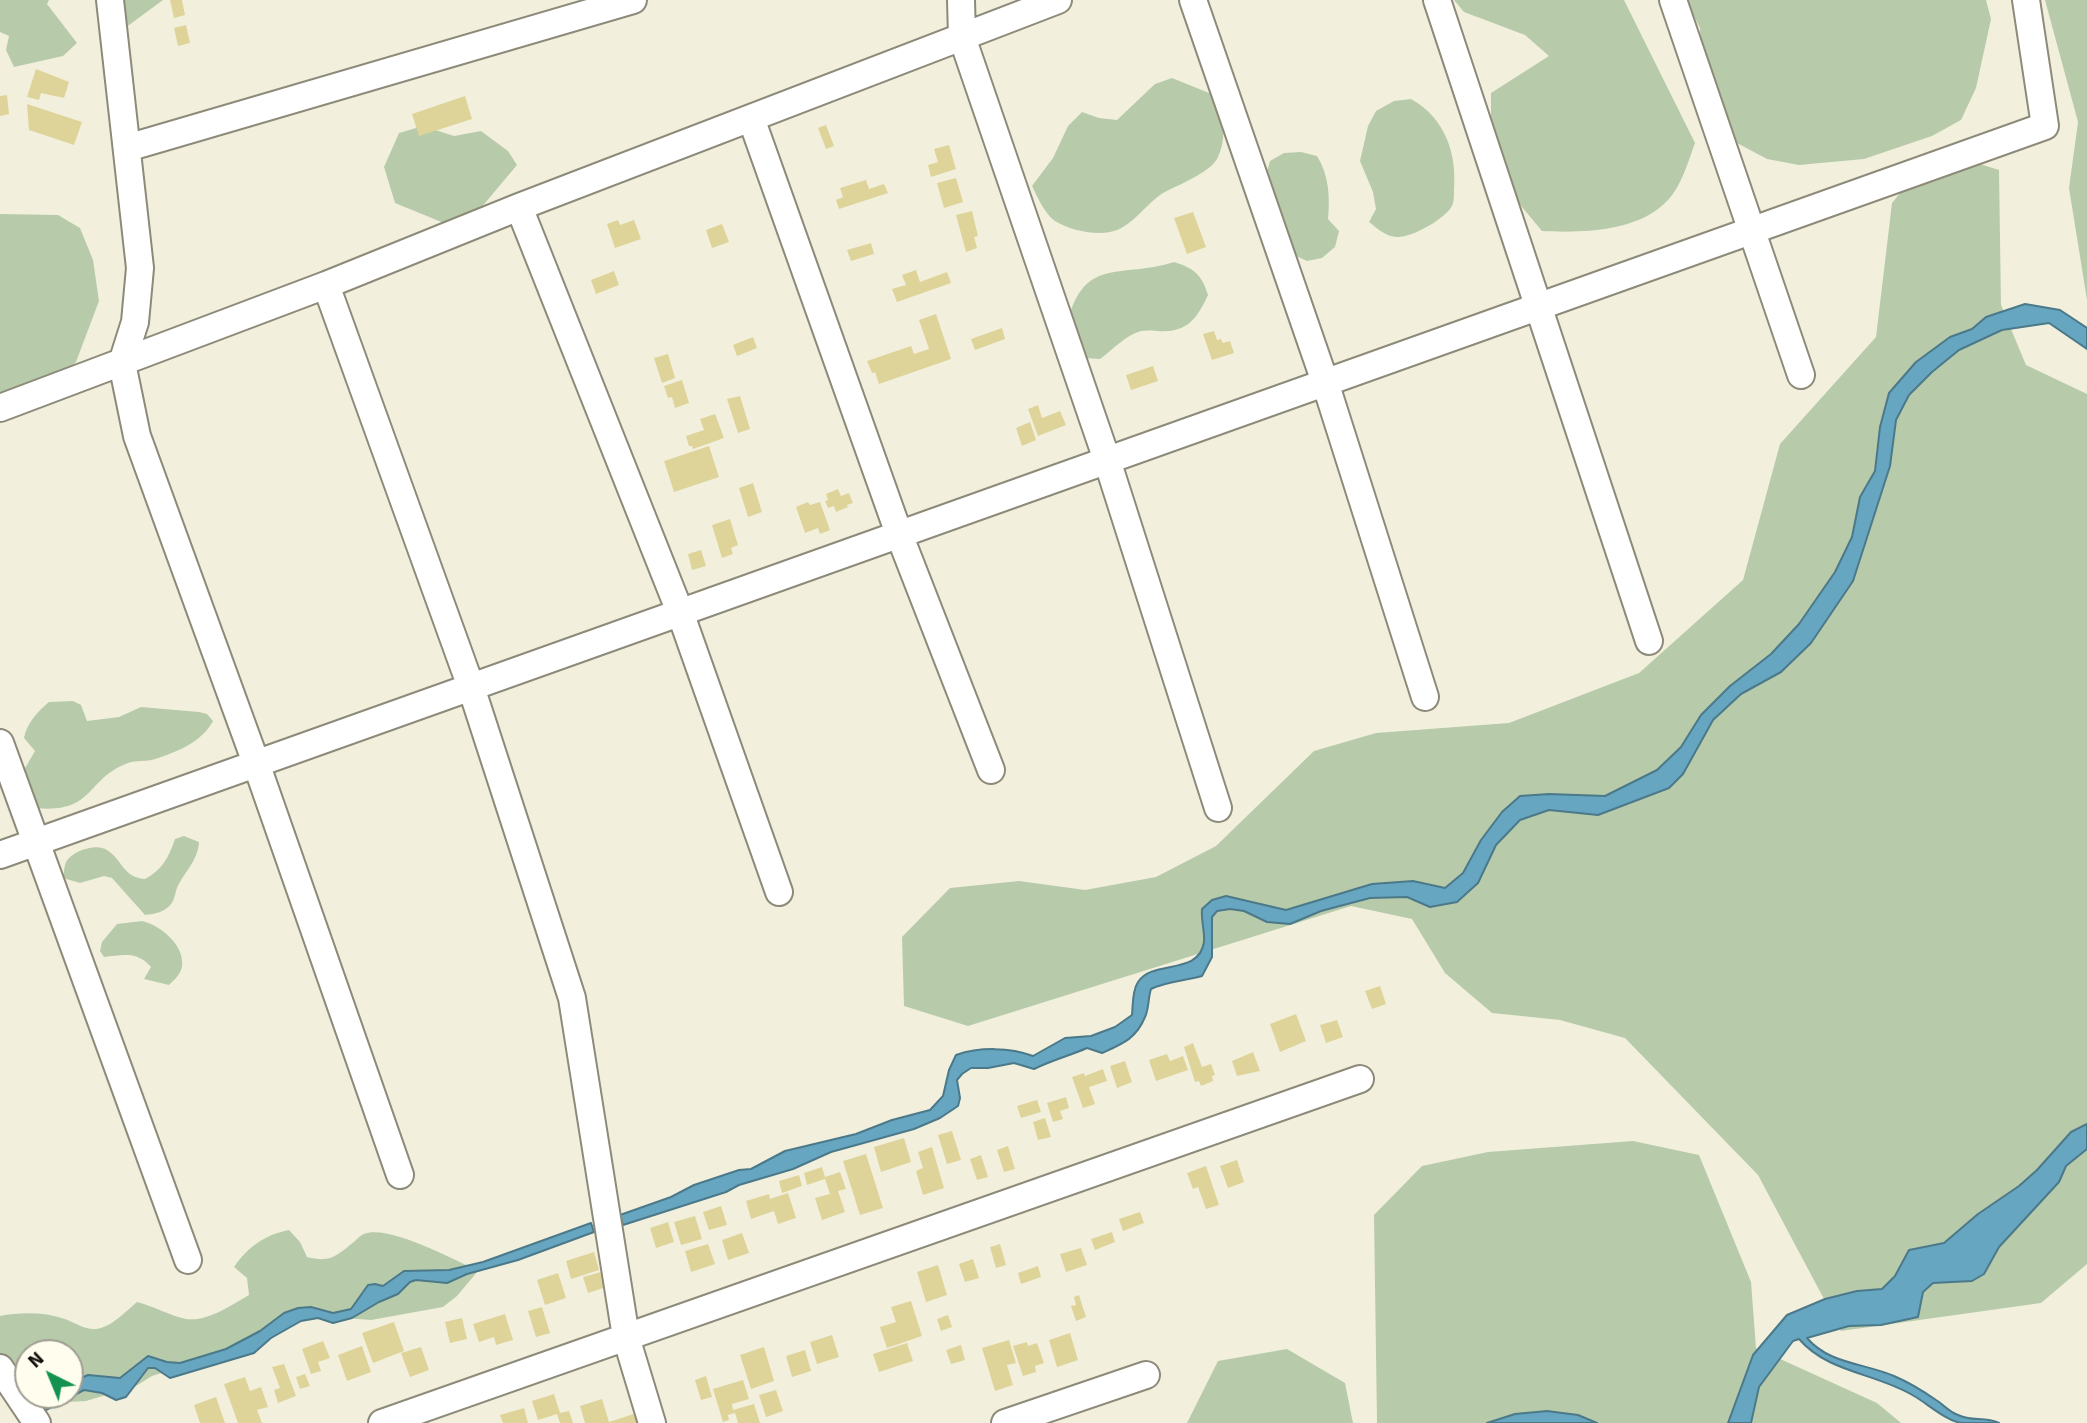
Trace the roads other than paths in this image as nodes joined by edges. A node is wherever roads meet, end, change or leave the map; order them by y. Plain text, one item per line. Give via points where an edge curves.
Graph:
1 (110, 0) edge
2 (633, 0) edge
3 (961, 0) edge
4 (1058, 0) edge
5 (1193, 0) edge
6 (1437, 0) edge
7 (1673, 0) edge
8 (2026, 0) edge
9 (962, 37) junction
10 (751, 118) junction
11 (127, 148) junction
12 (519, 207) junction
13 (1751, 230) junction
14 (326, 285) junction
15 (1539, 306) junction
16 (122, 363) junction
17 (1801, 375) dead end
18 (1325, 382) junction
19 (0, 408) edge
20 (1107, 460) junction
21 (899, 534) junction
22 (680, 612) junction
23 (1649, 641) dead end
24 (471, 687) junction
25 (1425, 697) dead end
26 (0, 743) edge
27 (256, 763) junction
28 (991, 770) dead end
29 (1218, 808) dead end
30 (35, 842) junction
31 (0, 855) edge
32 (779, 892) dead end
33 (1360, 1079) dead end
34 (400, 1175) dead end
35 (188, 1260) dead end
36 (626, 1337) junction
37 (0, 1368) edge
38 (1146, 1375) dead end
39 (35, 1423) edge
40 (382, 1423) edge
41 (652, 1423) edge
42 (1005, 1423) edge

1 - 11 street
2 - 11 street
3 - 9 street
4 - 9 street
5 - 18 street
6 - 15 street
7 - 13 street
8 - 13 street via 2045,126
9 - 10 street
9 - 20 street
10 - 12 street
10 - 21 street
11 - 16 street via 140,268 135,322
12 - 14 street
12 - 22 street
13 - 15 street
13 - 17 street
14 - 16 street
14 - 24 street
15 - 18 street
15 - 23 street
16 - 19 street
16 - 27 street via 137,436
18 - 20 street
18 - 25 street
20 - 21 street
20 - 29 street
21 - 22 street
21 - 28 street
22 - 24 street
22 - 32 street
24 - 27 street
24 - 36 street via 572,999
26 - 30 street
27 - 30 street
27 - 34 street
30 - 31 street
30 - 35 street
33 - 36 street
36 - 40 street
36 - 41 street
37 - 39 street
38 - 42 street

